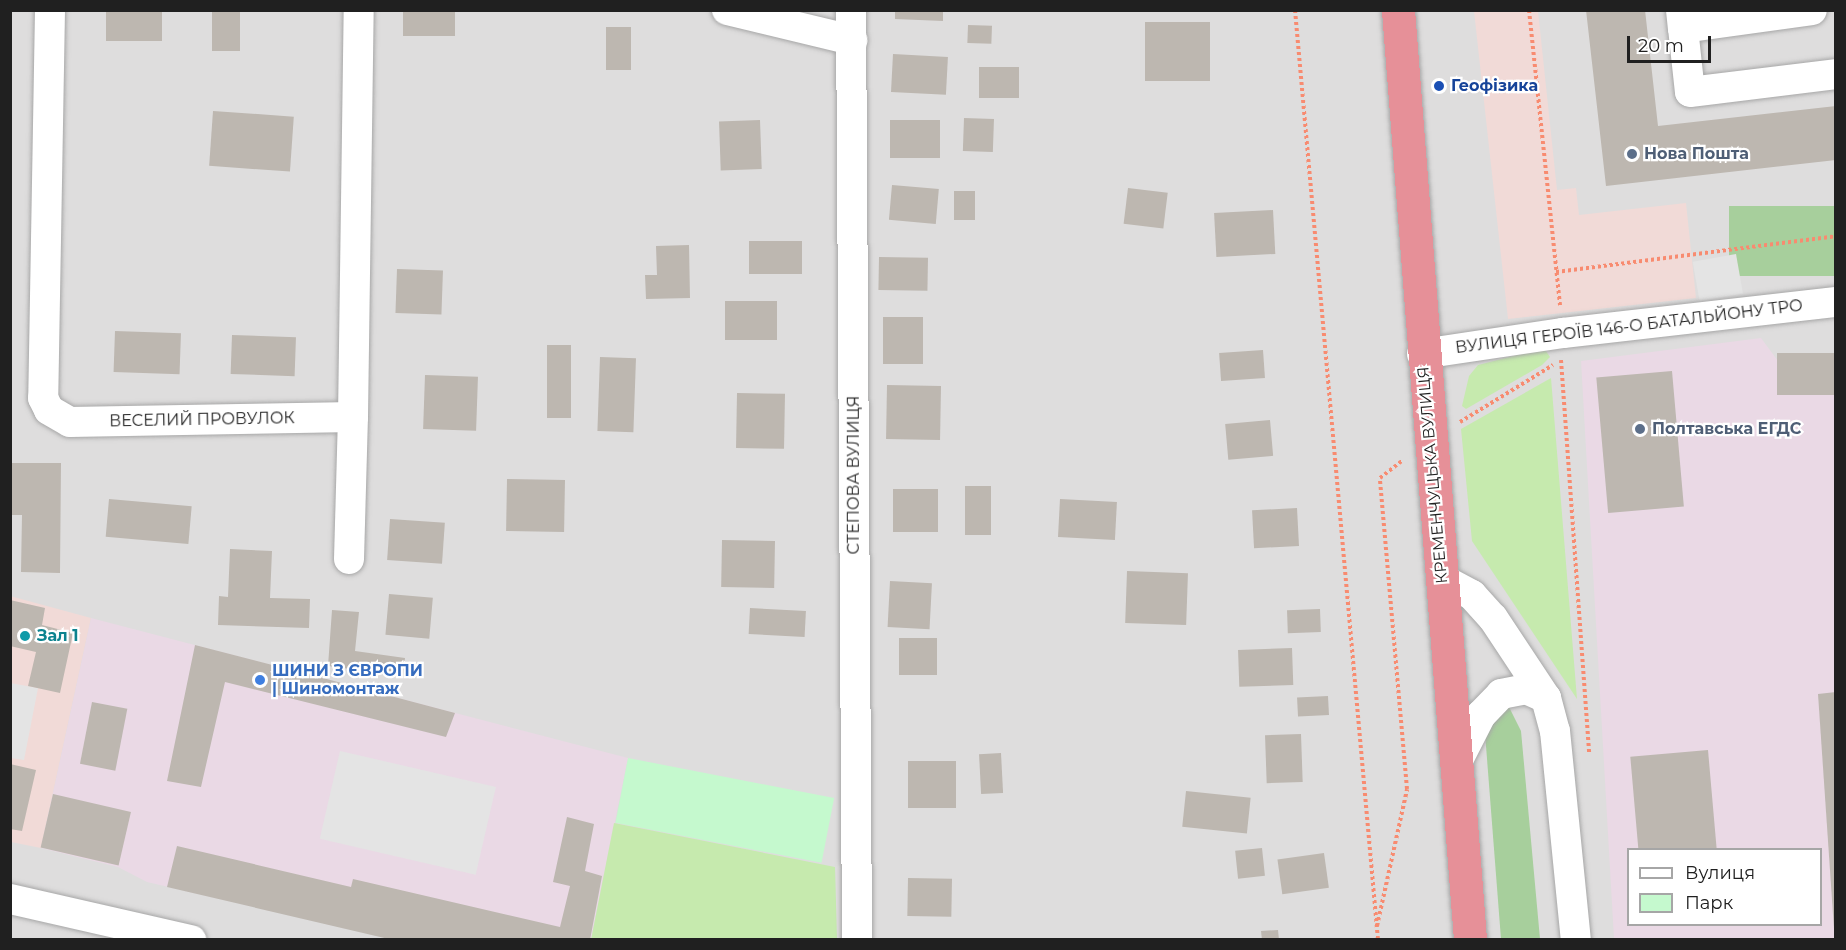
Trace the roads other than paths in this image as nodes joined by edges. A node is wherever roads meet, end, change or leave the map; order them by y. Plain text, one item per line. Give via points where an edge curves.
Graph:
1 (50, 10) edge
2 (359, 10) edge
3 (728, 10) edge
4 (851, 10) edge
5 (1398, 10) edge
6 (1812, 10) edge
7 (1682, 19) edge
8 (852, 40) junction
9 (1836, 74) edge
10 (1836, 302) edge
11 (1422, 354) junction
12 (353, 417) junction
13 (349, 558) dead end
14 (1442, 579) junction
15 (1546, 698) junction
16 (1456, 764) junction
17 (10, 899) edge
18 (191, 939) edge
19 (857, 939) edge
20 (1470, 939) edge
21 (1576, 939) edge

1 - 12 street, ВЕСЕЛИЙ ПРОВУЛОК via 43,398 50,410 70,422
2 - 12 street
3 - 8 street
4 - 8 street, СТЕПОВА ВУЛИЦЯ
5 - 11 highway, КРЕМЕНЧУЦЬКА ВУЛИЦЯ
6 - 7 street
7 - 9 street via 1690,92
8 - 19 street, СТЕПОВА ВУЛИЦЯ
10 - 11 street, ВУЛИЦЯ ГЕРОЇВ 146-О БАТАЛЬЙОНУ ТРО via 1565,351
11 - 14 highway, КРЕМЕНЧУЦЬКА ВУЛИЦЯ
12 - 13 street
14 - 15 street via 1472,595 1493,618
14 - 16 highway, КРЕМЕНЧУЦЬКА ВУЛИЦЯ
15 - 16 street via 1526,688 1501,694 1481,715
15 - 21 street via 1555,731
16 - 20 highway, КРЕМЕНЧУЦЬКА ВУЛИЦЯ
17 - 18 street

